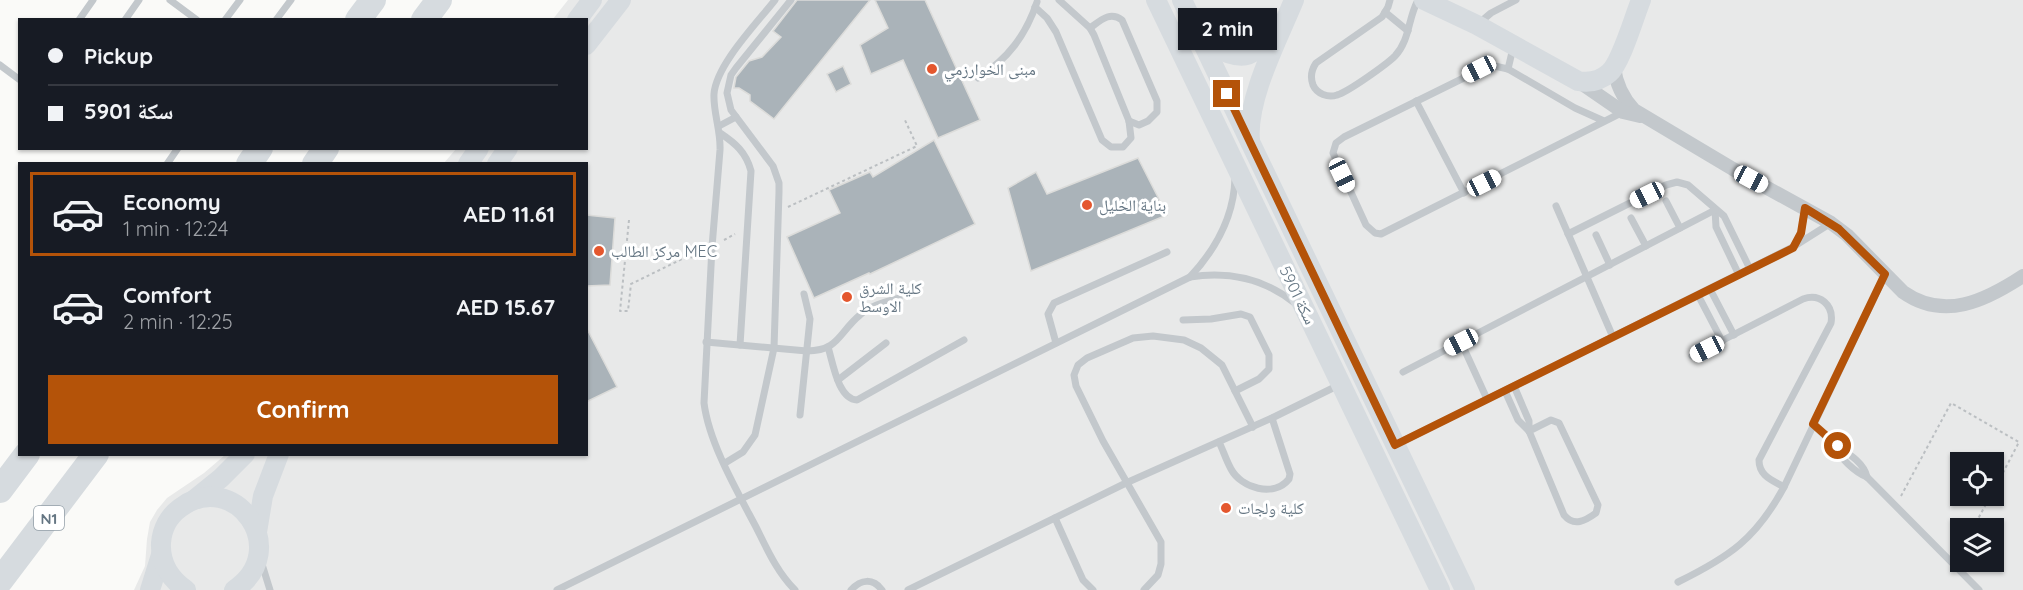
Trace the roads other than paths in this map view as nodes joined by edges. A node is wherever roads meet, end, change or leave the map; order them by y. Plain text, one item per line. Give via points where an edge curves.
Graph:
1 (93, 0) edge
2 (170, 0) edge
3 (240, 0) edge
4 (291, 0) edge
5 (373, 0) edge
6 (439, 0) edge
7 (592, 0) edge
8 (621, 0) edge
9 (775, 0) edge
10 (791, 0) edge
11 (1047, 0) edge
12 (1059, 0) edge
13 (1156, 0) edge
14 (1182, 0) edge
15 (1281, 0) edge
16 (1294, 0) edge
17 (1390, 0) edge
18 (1418, 0) edge
19 (1424, 0) edge
20 (1516, 0) edge
21 (1641, 0) edge
22 (135, 1) edge
23 (1035, 3) edge
24 (1385, 12) junction
25 (80, 18) edge
26 (125, 18) edge
27 (194, 18) edge
28 (226, 18) edge
29 (278, 18) edge
30 (360, 18) edge
31 (426, 18) edge
32 (578, 18) edge
33 (1477, 25) junction
34 (1090, 28) junction
35 (1408, 31) junction
36 (588, 42) edge
37 (1202, 42) junction
38 (1514, 45) junction
39 (0, 65) edge
40 (1614, 67) junction
41 (1508, 69) junction
42 (18, 78) edge
43 (978, 78) dead end
44 (1578, 81) junction
45 (1416, 101) junction
46 (1623, 112) junction
47 (1642, 116) junction
48 (736, 117) junction
49 (1130, 121) junction
50 (1604, 121) junction
51 (719, 130) junction
52 (1250, 143) junction
53 (1235, 164) junction
54 (1464, 193) junction
55 (1666, 201) dead end
56 (1556, 206) dead end
57 (1805, 208) junction
58 (1715, 210) junction
59 (1631, 218) dead end
60 (1831, 223) junction
61 (1680, 228) junction
62 (1568, 234) junction
63 (1596, 235) dead end
64 (1646, 246) junction
65 (1793, 248) junction
66 (1167, 252) dead end
67 (1610, 265) junction
68 (1750, 269) junction
69 (1885, 274) junction
70 (1738, 275) junction
71 (2023, 276) edge
72 (1190, 277) junction
73 (1587, 277) junction
74 (1710, 289) junction
75 (804, 294) dead end
76 (1698, 295) junction
77 (899, 298) dead end
78 (1308, 315) junction
79 (1183, 320) dead end
80 (1734, 335) junction
81 (1613, 337) junction
82 (964, 340) dead end
83 (1722, 341) junction
84 (706, 342) junction
85 (1461, 342) junction
86 (886, 343) dead end
87 (1056, 343) junction
88 (740, 345) junction
89 (774, 348) junction
90 (828, 348) junction
91 (807, 351) junction
92 (1692, 356) dead end
93 (1403, 372) dead end
94 (838, 380) junction
95 (1341, 384) junction
96 (1514, 386) junction
97 (1235, 391) junction
98 (1504, 391) junction
99 (1487, 399) junction
100 (800, 415) dead end
101 (1272, 418) junction
102 (1813, 424) junction
103 (1253, 427) junction
104 (1529, 431) junction
105 (1219, 442) junction
106 (1395, 445) junction
107 (26, 456) edge
108 (94, 456) edge
109 (243, 456) edge
110 (278, 456) edge
111 (725, 463) junction
112 (1126, 483) junction
113 (1784, 487) junction
114 (0, 490) edge
115 (741, 498) junction
116 (193, 500) junction
117 (1055, 518) junction
118 (257, 532) junction
119 (259, 552) junction
120 (161, 555) junction
121 (0, 581) edge
122 (1678, 582) dead end
123 (150, 590) edge
124 (186, 590) edge
125 (234, 590) edge
126 (270, 590) edge
127 (557, 590) edge
128 (795, 590) edge
129 (851, 590) edge
130 (882, 590) edge
131 (908, 590) edge
132 (1094, 590) edge
133 (1144, 590) edge
134 (1440, 590) edge
135 (1465, 590) edge
136 (1979, 590) edge

1 - 25 lane
2 - 27 lane
3 - 28 lane
4 - 29 lane
5 - 30 highway
6 - 31 highway
7 - 32 street
8 - 36 street
9 - 51 lane via 717,79 714,102
10 - 48 lane via 730,75 726,93
11 - 23 lane
12 - 34 lane
13 - 53 street, سكة 5901
14 - 37 street, سكة 5901
15 - 37 street via 1265,39 1255,52 1232,55
16 - 52 street, سكة 5901 via 1255,97
17 - 24 lane
18 - 35 lane
19 - 33 street
20 - 33 lane via 1485,16
21 - 40 street
22 - 26 lane
23 - 43 lane via 1029,25 1016,46
23 - 49 lane via 1056,32 1102,140 1117,148 1127,143
24 - 35 lane
24 - 35 lane via 1316,63 1311,73 1316,89 1326,95 1342,93 1396,55
33 - 38 street
34 - 49 lane
34 - 49 lane via 1107,16 1122,20 1158,101 1157,112 1148,121 1138,125
37 - 52 street, سكة 5901
38 - 41 lane
38 - 44 street
39 - 42 lane
40 - 44 street via 1602,78
40 - 47 street via 1622,95
41 - 45 lane via 1484,67
41 - 50 lane
44 - 46 street
45 - 54 lane
45 - 54 lane via 1344,137 1334,148 1334,158 1366,225 1375,233 1387,232
46 - 47 street
46 - 50 lane
47 - 57 street
48 - 51 lane
48 - 89 lane via 772,166 778,183
50 - 54 lane
51 - 84 lane
51 - 88 lane via 741,148 751,171
52 - 106 street, سكة 5901
53 - 72 lane via 1228,217 1213,249
53 - 78 street, سكة 5901
55 - 61 lane
56 - 62 lane
57 - 60 street
57 - 65 lane via 1801,233
58 - 61 lane
58 - 62 lane via 1688,185 1677,182
58 - 68 lane via 1728,220
58 - 70 lane via 1716,227
59 - 64 lane
60 - 65 lane
60 - 69 street
61 - 64 lane
62 - 73 lane
63 - 67 lane
64 - 67 lane
65 - 68 lane
66 - 87 lane via 1054,303 1048,314
67 - 73 lane
68 - 70 lane
69 - 71 street via 1912,298 1942,307 1972,302
69 - 102 lane
70 - 74 lane
72 - 78 lane via 1245,277 1280,292
72 - 87 lane
73 - 81 lane
73 - 85 lane
74 - 76 lane
74 - 80 lane
75 - 91 lane via 810,319
76 - 81 lane
76 - 83 lane
77 - 90 lane via 862,313
78 - 95 street, سكة 5901
79 - 97 lane via 1241,314 1253,320 1269,355 1269,369 1259,380
80 - 83 lane
80 - 113 lane via 1808,297 1825,302 1831,312 1828,329 1759,460 1764,475
81 - 96 lane
82 - 94 lane via 857,400 845,395
83 - 92 lane
84 - 88 lane
84 - 111 lane via 705,416
85 - 93 lane
85 - 99 lane
86 - 94 lane
87 - 115 lane
88 - 89 lane
89 - 91 lane
89 - 111 lane via 755,435 742,452
90 - 91 lane
90 - 94 lane
91 - 100 lane
95 - 101 lane
95 - 134 street, سكة 5901
96 - 98 lane
96 - 104 lane via 1529,421
97 - 103 lane
97 - 112 lane via 1216,359 1193,344 1174,338 1133,338 1082,361 1075,370 1076,386
98 - 99 lane
98 - 104 lane via 1518,420
99 - 106 lane
101 - 103 lane
101 - 105 lane via 1290,474 1282,485 1265,489 1244,482 1231,470
102 - 113 lane
102 - 136 lane
103 - 105 lane
104 - 104 lane via 1564,515 1575,523 1594,515 1597,502 1559,423 1547,421
105 - 112 lane
106 - 135 street, سكة 5901
107 - 114 highway
108 - 121 highway, N1
109 - 116 street
110 - 118 street via 263,496
111 - 115 lane
112 - 117 lane
112 - 133 lane via 1161,542 1158,575
113 - 122 lane via 1770,512 1743,543 1724,558
115 - 127 lane
115 - 128 lane via 779,572
116 - 118 street via 213,497 232,502 248,514
116 - 120 street via 170,518 162,536
117 - 131 lane
117 - 132 lane via 1083,580
118 - 119 street
119 - 125 street via 248,578
119 - 126 lane
120 - 123 street
120 - 124 street via 173,580
129 - 130 lane via 868,581

